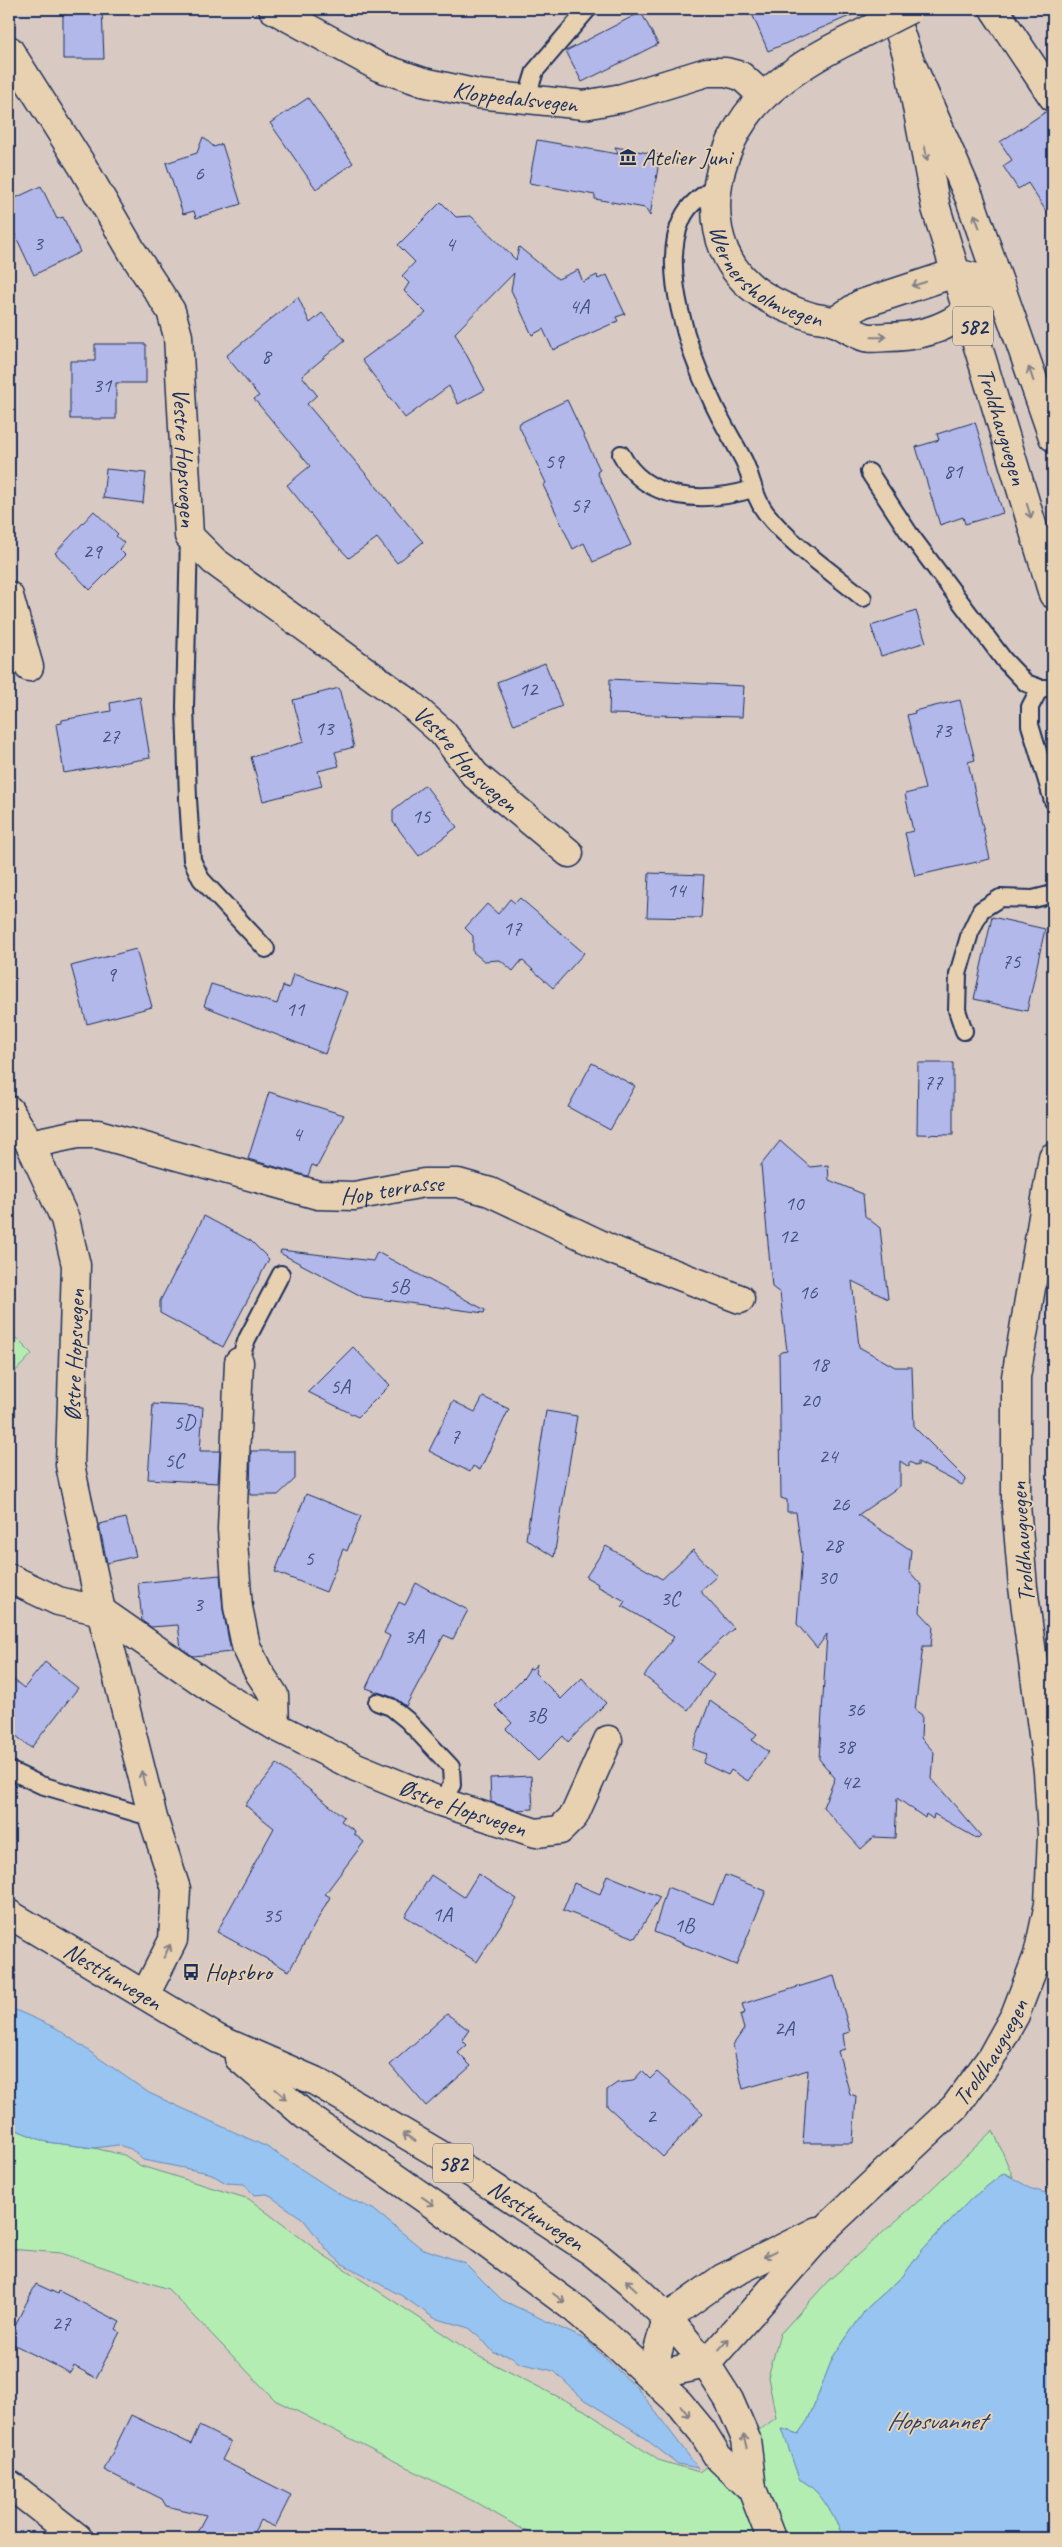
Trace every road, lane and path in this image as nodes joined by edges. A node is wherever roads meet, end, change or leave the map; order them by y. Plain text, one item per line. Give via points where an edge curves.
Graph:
1 (273, 9) edge
2 (588, 9) edge
3 (892, 9) edge
4 (910, 9) edge
5 (994, 9) edge
6 (9, 50) edge
7 (907, 54) junction
8 (1052, 93) edge
9 (763, 96) junction
10 (526, 100) junction
11 (717, 186) junction
12 (955, 273) junction
13 (1000, 283) junction
14 (969, 312) junction
15 (834, 322) junction
16 (1053, 437) edge
17 (621, 454) dead end
18 (869, 472) dead end
19 (753, 489) junction
20 (189, 536) junction
21 (1053, 594) edge
22 (9, 596) edge
23 (863, 598) dead end
24 (29, 667) dead end
25 (1046, 688) edge
26 (1053, 801) edge
27 (569, 853) dead end
28 (1053, 894) edge
29 (266, 949) dead end
30 (964, 1031) dead end
31 (9, 1110) edge
32 (30, 1144) junction
33 (1053, 1166) edge
34 (281, 1274) dead end
35 (740, 1299) dead end
36 (239, 1362) joint
37 (9, 1578) edge
38 (101, 1611) junction
39 (378, 1702) dead end
40 (275, 1726) junction
41 (608, 1740) dead end
42 (9, 1770) edge
43 (442, 1802) junction
44 (153, 1818) junction
45 (9, 1914) edge
46 (145, 1995) junction
47 (218, 2040) junction
48 (830, 2224) junction
49 (667, 2318) junction
50 (706, 2364) junction
51 (651, 2376) junction
52 (9, 2484) edge
53 (752, 2489) junction
54 (78, 2538) edge
55 (771, 2538) edge

1 - 10 street, Kloppedalsvegen via 379,67 423,82
2 - 10 lane via 535,71
3 - 7 street, Troldhaugvegen / 582
4 - 9 street, Wernersholmvegen, bridge via 825,51
5 - 8 street
6 - 20 street, Vestre Hopsvegen via 171,312 178,336
7 -> 12 street, Troldhaugvegen / 582 via 936,208
13 -> 7 street, Troldhaugvegen / 582 via 970,199
9 - 10 street, Kloppedalsvegen via 741,76 707,72 622,98 584,105
9 - 11 street, Wernersholmvegen via 724,155
11 - 15 street, Wernersholmvegen via 718,233 726,253 741,275 760,293 782,305
11 - 19 lane via 694,202 682,219 675,241 674,273 682,322 711,401 745,464
12 - 13 street
12 - 14 street, Troldhaugvegen / 582
12 -> 15 street, Wernersholmvegen via 862,304
13 - 14 street, Wernersholmvegen
16 -> 13 street, Troldhaugvegen / 582
15 -> 14 street, Wernersholmvegen via 866,338 898,337 930,332
14 -> 21 street, Troldhaugvegen / 582
17 - 19 lane via 629,470 646,484 669,494 709,498
18 - 25 lane via 988,641 1026,683
19 - 23 lane via 765,512 782,531
20 - 27 street, Vestre Hopsvegen via 214,562 408,702 442,732 476,775
20 - 29 lane via 185,707 192,860 201,880
22 - 24 street
25 - 26 lane via 1030,707 1030,725
28 - 30 lane via 1033,899 1000,898 981,910 970,933 958,974 958,1010
31 - 32 street, Østre Hopsvegen
32 - 35 street, Hop terrasse via 77,1134 98,1134 318,1195 354,1196 424,1183 458,1183 490,1192 612,1250
32 - 38 street, Østre Hopsvegen via 66,1219 76,1265 70,1465
33 - 48 street, Troldhaugvegen via 1016,1377 1016,1505 1048,1772 1052,1835 1047,1913 1038,1955 1015,2015 991,2058 955,2108
34 - 36 lane via 247,1339
36 - 40 street via 232,1528 238,1607 246,1646 274,1696
37 - 38 street, Østre Hopsvegen via 58,1600
38 - 40 street, Østre Hopsvegen via 216,1692
44 -> 38 street, Østre Hopsvegen
39 - 43 lane via 391,1707 407,1720 451,1767 452,1785
40 - 43 street, Østre Hopsvegen via 356,1766
41 - 43 street, Østre Hopsvegen via 574,1816 560,1830 536,1833
42 - 44 lane via 40,1785
46 -> 44 street, Østre Hopsvegen via 173,1940 176,1898
45 - 46 street, Nesttunvegen / 582
46 - 47 street, Nesttunvegen / 582
49 -> 47 street, Nesttunvegen / 582 via 591,2251 485,2182 315,2081
47 -> 51 street, Nesttunvegen / 582 via 305,2115 575,2309
48 -> 49 street, Troldhaugvegen via 723,2278
50 -> 48 street, Troldhaugvegen
49 - 50 street, Nesttunvegen / 582
49 - 51 street
50 - 51 street
53 -> 50 street, Nesttunvegen / 582 via 746,2439 729,2400
51 -> 53 street, Nesttunvegen / 582 via 702,2431 718,2457
52 - 54 street
53 - 55 street, Nesttunvegen / 582

